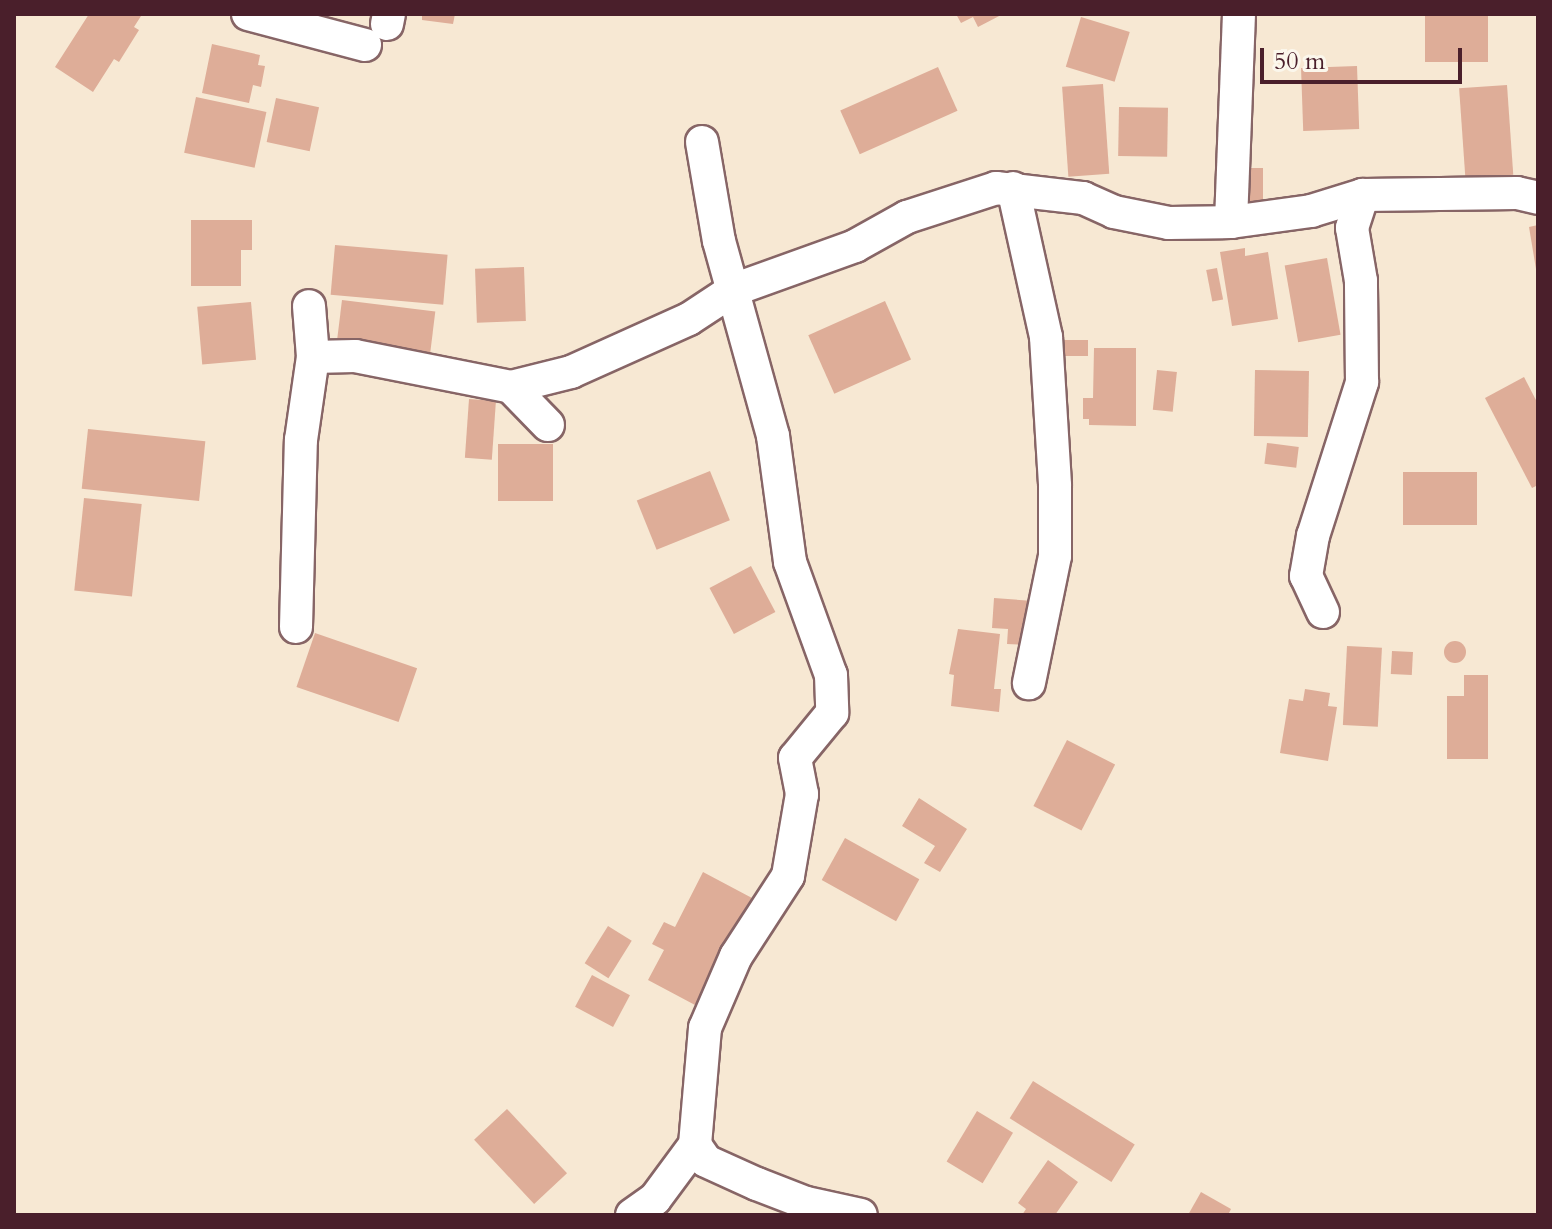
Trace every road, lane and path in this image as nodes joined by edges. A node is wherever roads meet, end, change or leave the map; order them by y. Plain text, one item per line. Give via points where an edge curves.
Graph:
1 (248, 14) edge
2 (1239, 14) edge
3 (380, 28) edge
4 (702, 142) dead end
5 (1013, 188) junction
6 (1363, 195) junction
7 (1538, 198) edge
8 (1231, 222) junction
9 (733, 290) junction
10 (309, 306) dead end
11 (313, 357) junction
12 (511, 387) junction
13 (548, 425) dead end
14 (1323, 612) dead end
15 (296, 627) dead end
16 (1029, 683) dead end
17 (695, 1145) junction
18 (632, 1215) edge
19 (861, 1215) edge

1 - 3 street
2 - 8 street
4 - 9 street
5 - 8 street via 1083,198 1114,212 1169,223
5 - 9 street via 933,207 855,246
5 - 16 street via 1046,337 1055,486 1055,556
6 - 7 street via 1517,193
6 - 8 street via 1311,211
6 - 14 street via 1352,228 1361,281 1362,382 1313,536 1306,576
9 - 12 street via 689,319 571,372
9 - 17 street via 773,436 790,562 831,675 832,713 795,758 802,794 788,876 736,956 705,1028
10 - 11 street
11 - 12 street via 355,356
11 - 15 street via 301,440
12 - 13 street
17 - 18 street via 655,1199
17 - 19 street via 706,1161 757,1184

